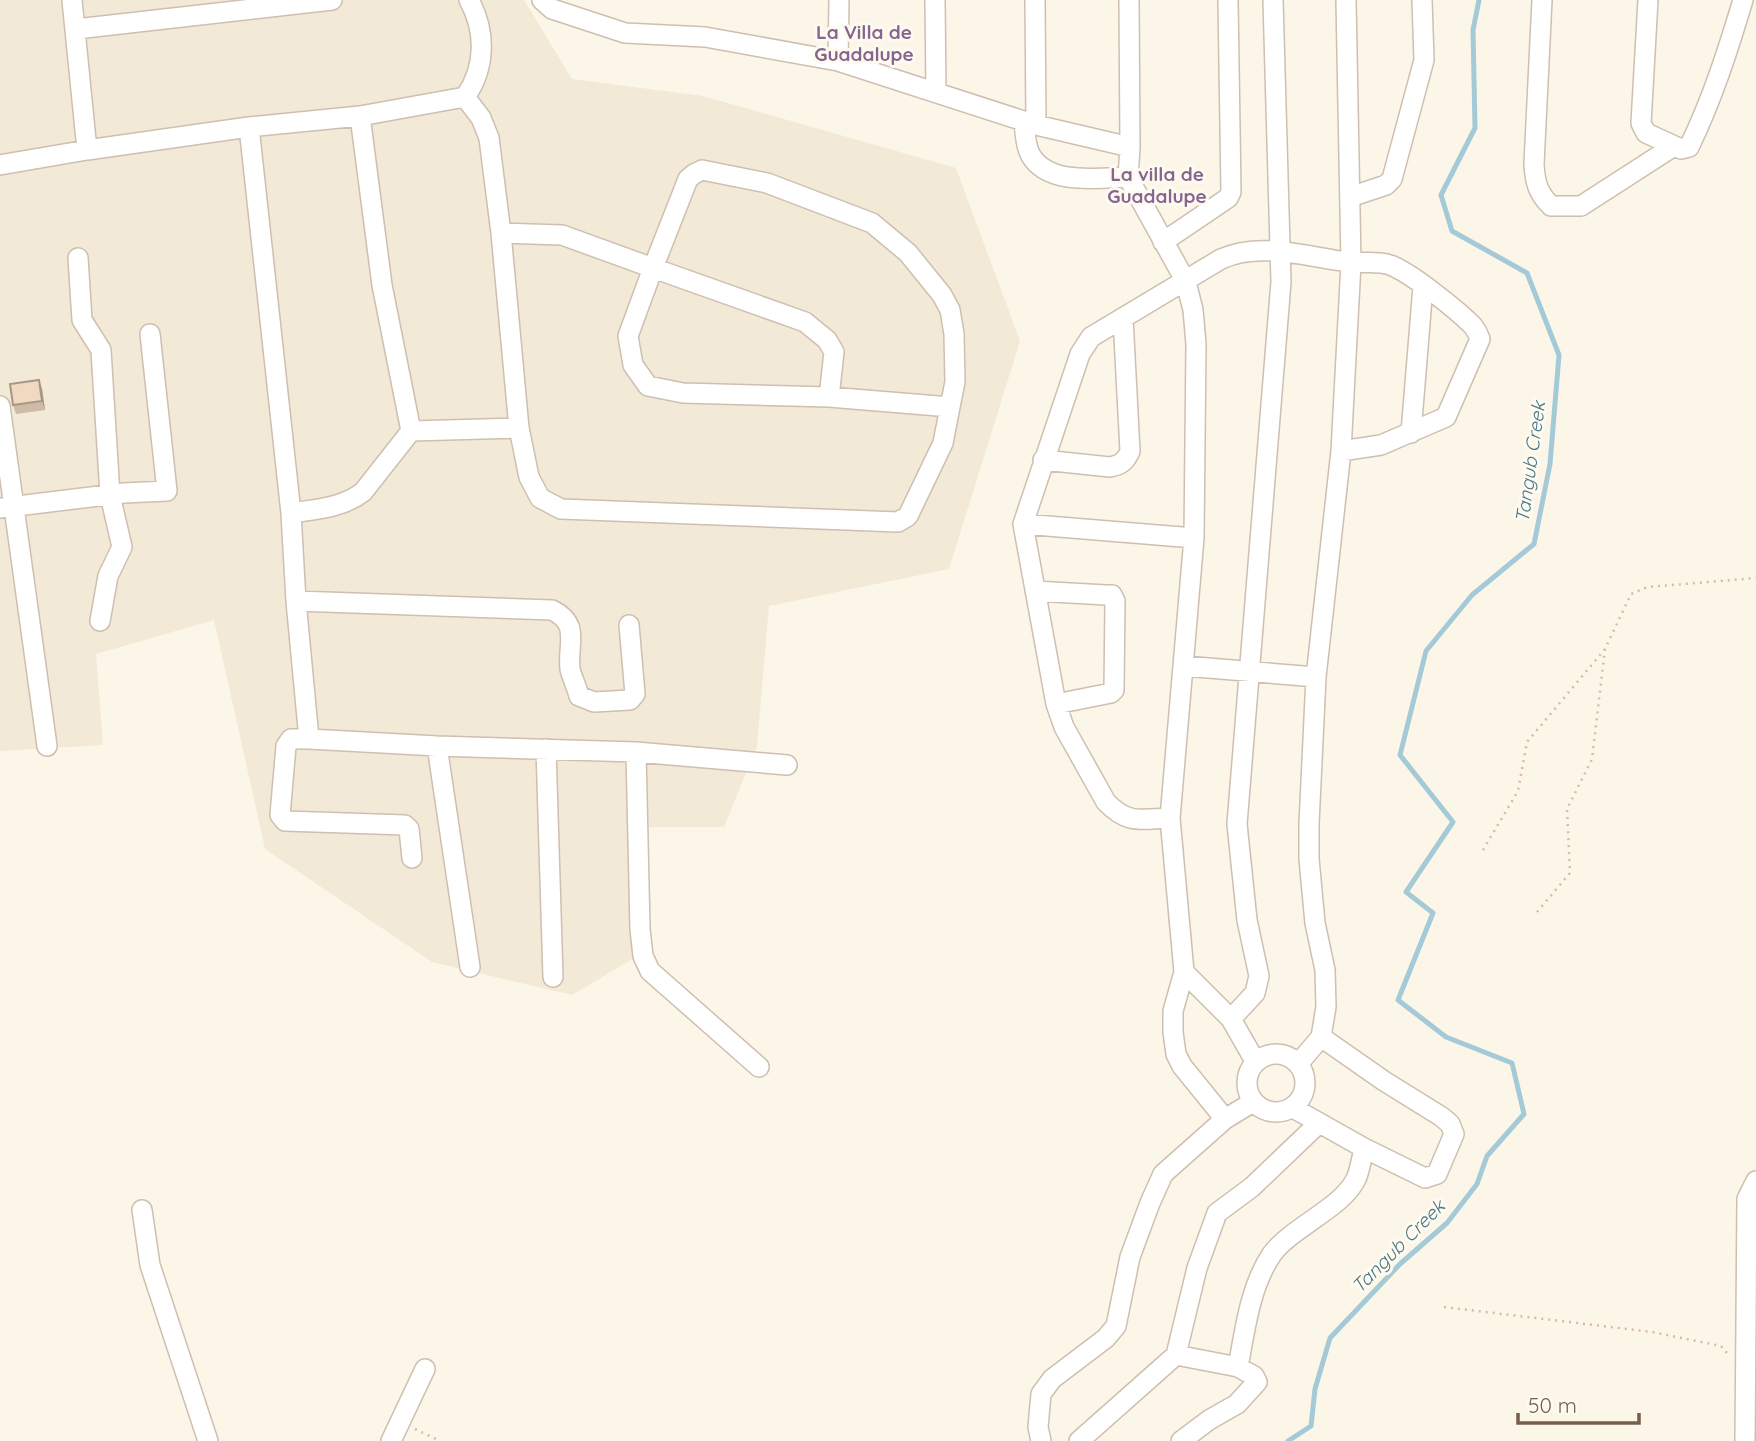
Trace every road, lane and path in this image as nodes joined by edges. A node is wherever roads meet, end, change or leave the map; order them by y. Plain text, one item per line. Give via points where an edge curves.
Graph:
1 (72, 0) edge
2 (332, 0) edge
3 (470, 0) edge
4 (542, 0) edge
5 (839, 0) edge
6 (935, 0) edge
7 (1035, 0) edge
8 (1129, 0) edge
9 (1227, 0) edge
10 (1273, 0) edge
11 (1346, 0) edge
12 (1422, 0) edge
13 (1542, 0) edge
14 (1648, 0) edge
15 (1742, 0) edge
16 (76, 29) junction
17 (838, 61) junction
18 (936, 92) junction
19 (465, 97) junction
20 (360, 116) junction
21 (1030, 123) junction
22 (249, 127) junction
23 (1674, 146) junction
24 (1130, 147) junction
25 (88, 150) junction
26 (0, 165) edge
27 (1128, 177) junction
28 (1350, 197) junction
29 (501, 233) junction
30 (1163, 242) junction
31 (1280, 251) junction
32 (78, 258) dead end
33 (1351, 262) junction
34 (653, 268) junction
35 (1186, 282) junction
36 (1423, 286) junction
37 (1124, 318) junction
38 (150, 334) dead end
39 (829, 397) junction
40 (0, 406) edge
41 (950, 407) junction
42 (519, 428) junction
43 (411, 431) junction
44 (1411, 433) junction
45 (1341, 451) junction
46 (1043, 460) junction
47 (110, 495) junction
48 (7, 508) edge
49 (291, 513) junction
50 (1023, 524) junction
51 (1194, 538) junction
52 (1756, 578) edge
53 (1035, 591) junction
54 (296, 601) junction
55 (100, 621) dead end
56 (629, 625) dead end
57 (1605, 649) junction
58 (1184, 666) junction
59 (1249, 671) junction
60 (1316, 677) junction
61 (1056, 704) junction
62 (309, 739) junction
63 (47, 746) dead end
64 (437, 746) junction
65 (546, 749) junction
66 (636, 752) junction
67 (787, 765) dead end
68 (1170, 818) junction
69 (1483, 850) dead end
70 (412, 858) dead end
71 (1536, 912) dead end
72 (470, 967) dead end
73 (1185, 972) junction
74 (553, 978) dead end
75 (1231, 1020) junction
76 (1321, 1037) junction
77 (1255, 1061) junction
78 (1298, 1063) junction
79 (759, 1067) dead end
80 (1254, 1102) junction
81 (1293, 1108) junction
82 (1225, 1119) junction
83 (1319, 1123) junction
84 (1364, 1148) junction
85 (1756, 1181) edge
86 (142, 1210) dead end
87 (1444, 1307) dead end
88 (1175, 1355) junction
89 (1238, 1367) junction
90 (425, 1368) dead end
91 (1745, 1374) junction
92 (401, 1422) junction
93 (208, 1441) edge
94 (391, 1441) edge
95 (440, 1441) edge
96 (1041, 1441) edge
97 (1079, 1441) edge
98 (1181, 1441) edge
99 (1745, 1441) edge

1 - 16 street
2 - 16 street
3 - 19 street via 483,45 475,83
4 - 17 street via 552,9 625,33 705,37
5 - 17 street
6 - 18 street
7 - 21 street
8 - 24 street
9 - 30 street via 1231,192
10 - 31 street
11 - 28 street
12 - 28 street via 1424,60 1392,179 1386,186
13 - 23 street via 1534,164 1540,195 1551,206 1581,206
14 - 23 street via 1641,123 1646,134
15 - 23 street via 1704,116 1689,147
16 - 25 street
17 - 18 street
18 - 21 street
19 - 20 street
19 - 29 street via 489,138
20 - 22 street
20 - 43 street via 383,285
21 - 24 street
21 - 27 street via 1028,150 1035,161 1054,173 1083,179
22 - 25 street
22 - 49 street
24 - 27 street
25 - 26 street
27 - 30 street
28 - 33 street
29 - 34 street via 562,236
29 - 42 street
30 - 35 street
31 - 33 street
31 - 35 street via 1241,252
31 - 59 street
32 - 47 street via 82,320 101,350
33 - 36 street via 1390,265
33 - 45 street
34 - 39 street via 805,322 832,345
34 - 39 street via 628,336 633,366 648,386 682,393
34 - 41 street via 688,179 702,170 767,183 872,223 908,253 950,310 955,382
35 - 37 street
35 - 51 street via 1196,344
36 - 44 street
36 - 44 street via 1474,327 1480,339 1446,417
37 - 46 street via 1084,345
37 - 46 street via 1127,458 1110,467
38 - 47 street via 168,489
39 - 41 street
40 - 48 street
41 - 42 street via 943,443 908,516 898,522 561,509 540,498 529,477
42 - 43 street
43 - 49 street via 354,499
44 - 45 street via 1381,445
45 - 60 street
46 - 50 street
47 - 48 street
47 - 55 street via 122,550 108,576
48 - 63 street
49 - 54 street
50 - 51 street
50 - 53 street
51 - 58 street
52 - 57 path via 1657,586 1631,594
53 - 61 street
53 - 61 street via 1106,594 1115,601 1114,690
54 - 56 street via 552,610 568,622 570,670 579,696 594,702 630,700 635,694
54 - 62 street
57 - 69 path via 1527,742 1518,791
57 - 71 path via 1592,759 1567,809 1570,873
58 - 59 street
58 - 68 street
59 - 60 street
59 - 75 street via 1237,824 1247,920 1259,976 1255,993
60 - 76 street via 1309,859 1325,970
61 - 68 street via 1106,802 1128,819
62 - 64 street
62 - 70 street via 291,739 286,747 282,818 405,825
64 - 65 street
64 - 72 street
65 - 66 street
65 - 74 street
66 - 67 street
66 - 79 street via 643,956 650,971
68 - 73 street
73 - 75 street
73 - 82 street via 1173,1011 1175,1054
75 - 77 street
76 - 78 street
76 - 84 street via 1442,1117 1454,1134 1437,1174 1426,1178
77 - 78 street via 1277,1053
77 - 80 street via 1247,1077
78 - 81 street via 1306,1082
80 - 81 street via 1272,1112
80 - 82 street
81 - 83 street
82 - 96 street via 1163,1174 1130,1257 1116,1326 1052,1379 1041,1394
83 - 84 street
83 - 88 street via 1252,1187 1217,1213 1197,1268
84 - 89 street via 1354,1182 1272,1254 1245,1327
85 - 91 street via 1747,1199
86 - 93 street via 150,1265
87 - 91 path via 1652,1332 1721,1346
88 - 89 street
88 - 97 street
89 - 98 street via 1257,1382 1237,1404
90 - 92 street
91 - 99 street
92 - 94 street
92 - 95 path

